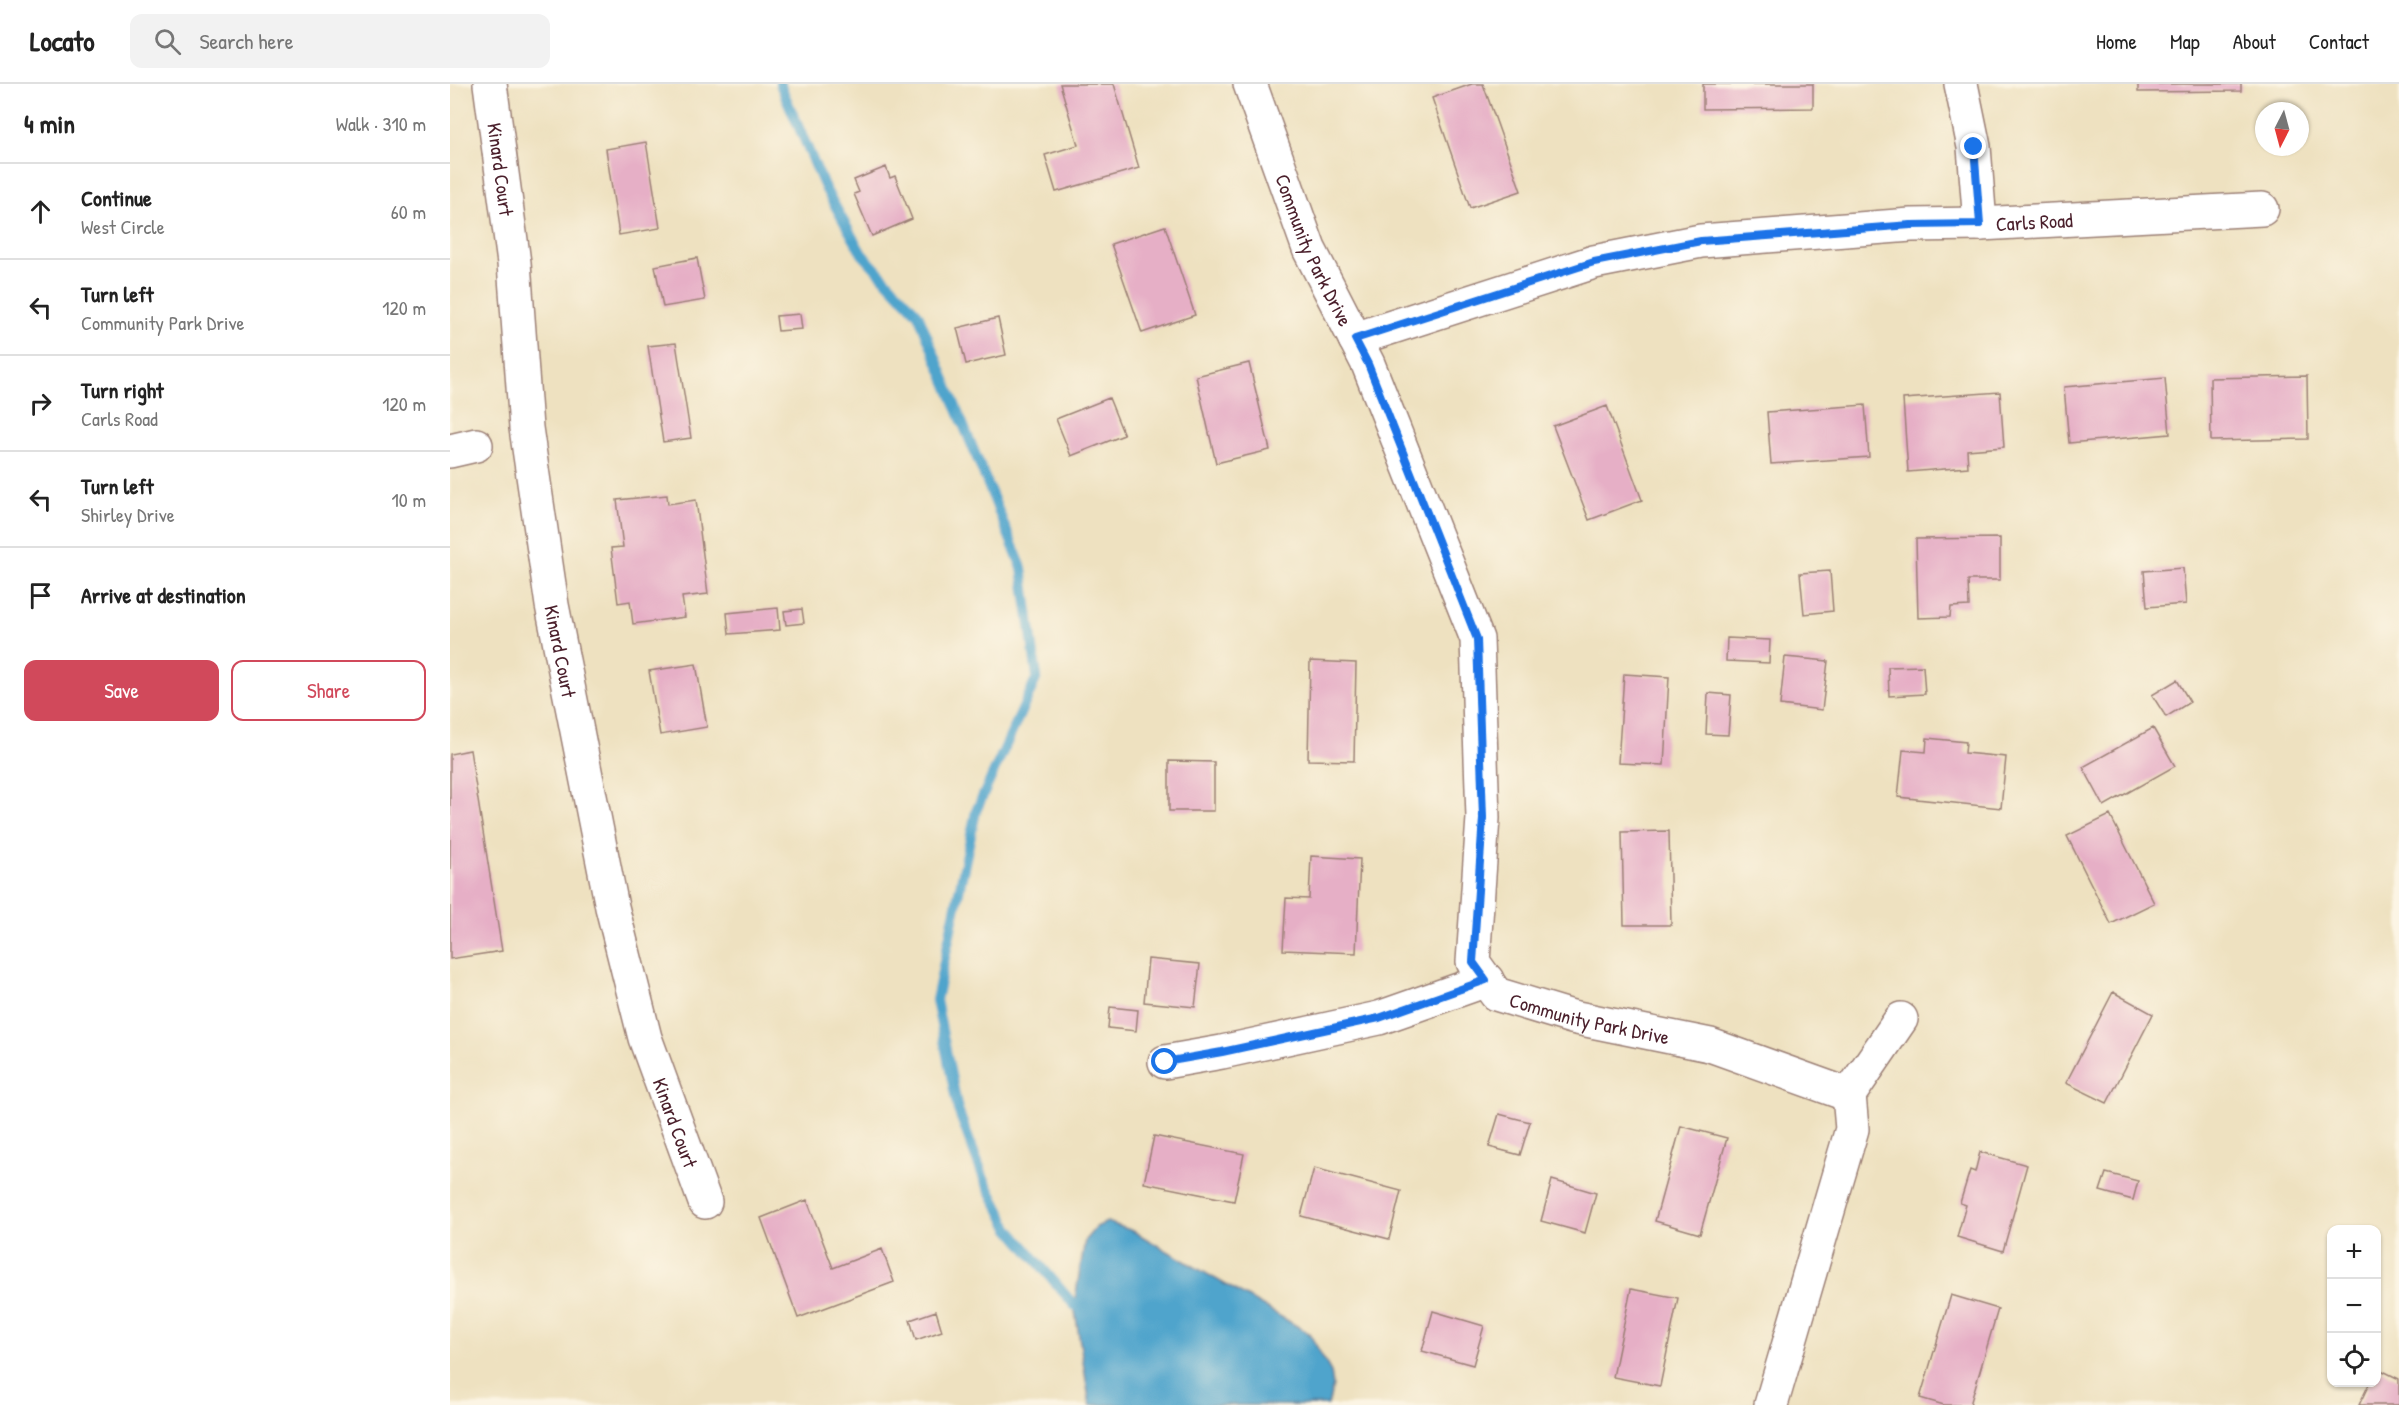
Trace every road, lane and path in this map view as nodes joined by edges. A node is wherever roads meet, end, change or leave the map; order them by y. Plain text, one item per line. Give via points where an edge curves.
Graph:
1 (490, 84) edge
2 (1250, 84) edge
3 (1961, 84) edge
4 (2262, 209) dead end
5 (1980, 224) junction
6 (1355, 339) junction
7 (1486, 980) junction
8 (1901, 1019) dead end
9 (1165, 1062) dead end
10 (1849, 1095) junction
11 (705, 1202) dead end
12 (1771, 1405) edge

1 - 11 street, Kinard Court via 514,263 525,428 552,605 612,907 645,1038
2 - 6 street, Community Park Drive via 1309,249
3 - 5 street via 1974,147
4 - 5 street, Carls Road
5 - 6 street, Carls Road via 1911,225 1701,241 1594,262
6 - 7 street, Community Park Drive via 1477,639 1483,818 1473,962
7 - 9 street via 1379,1018
7 - 10 street, Community Park Drive via 1497,994 1572,1017 1710,1045
8 - 10 street
10 - 12 street via 1852,1130

